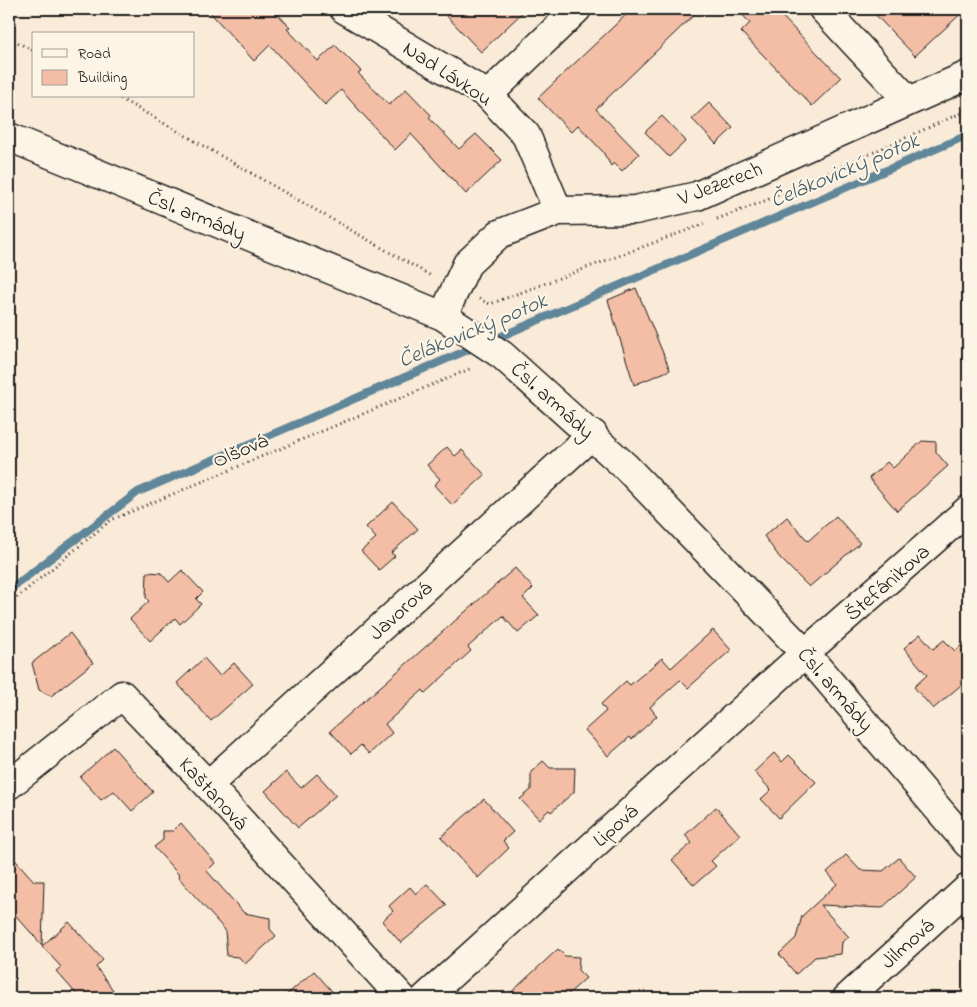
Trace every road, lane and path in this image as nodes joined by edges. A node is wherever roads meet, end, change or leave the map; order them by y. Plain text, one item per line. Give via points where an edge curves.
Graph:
1 (344, 9) edge
2 (577, 9) edge
3 (823, 9) edge
4 (9, 38) edge
5 (32, 50) edge
6 (968, 75) edge
7 (488, 95) junction
8 (120, 98) edge
9 (909, 101) junction
10 (9, 137) edge
11 (558, 210) junction
12 (455, 289) junction
13 (443, 316) junction
14 (500, 353) junction
15 (593, 434) junction
16 (968, 510) edge
17 (9, 604) edge
18 (805, 653) junction
19 (9, 785) edge
20 (208, 785) junction
21 (968, 844) edge
22 (968, 888) edge
23 (402, 998) edge
24 (425, 998) edge
25 (847, 998) edge

1 - 7 street, Nad Lávkou
2 - 7 street
3 - 9 street
4 - 5 path
6 - 9 street, V Jezerech
7 - 11 street, Nad Lávkou via 526,136
8 - 12 path
9 - 11 street, V Jezerech via 697,196 635,210
10 - 13 street, Čsl. armády
11 - 12 street, V Jezerech via 499,234 467,264
12 - 13 street, V Jezerech
13 - 14 street, Čsl. armády
14 - 15 street, Čsl. armády
14 - 17 path, Olšová via 111,520
15 - 18 street, Čsl. armády
15 - 20 street, Javorová
16 - 18 street, Štefánikova
18 - 21 street, Čsl. armády
18 - 24 street, Lipová
19 - 20 street, Kaštanová via 122,696
20 - 23 street, Kaštanová
22 - 25 street, Jilmová

